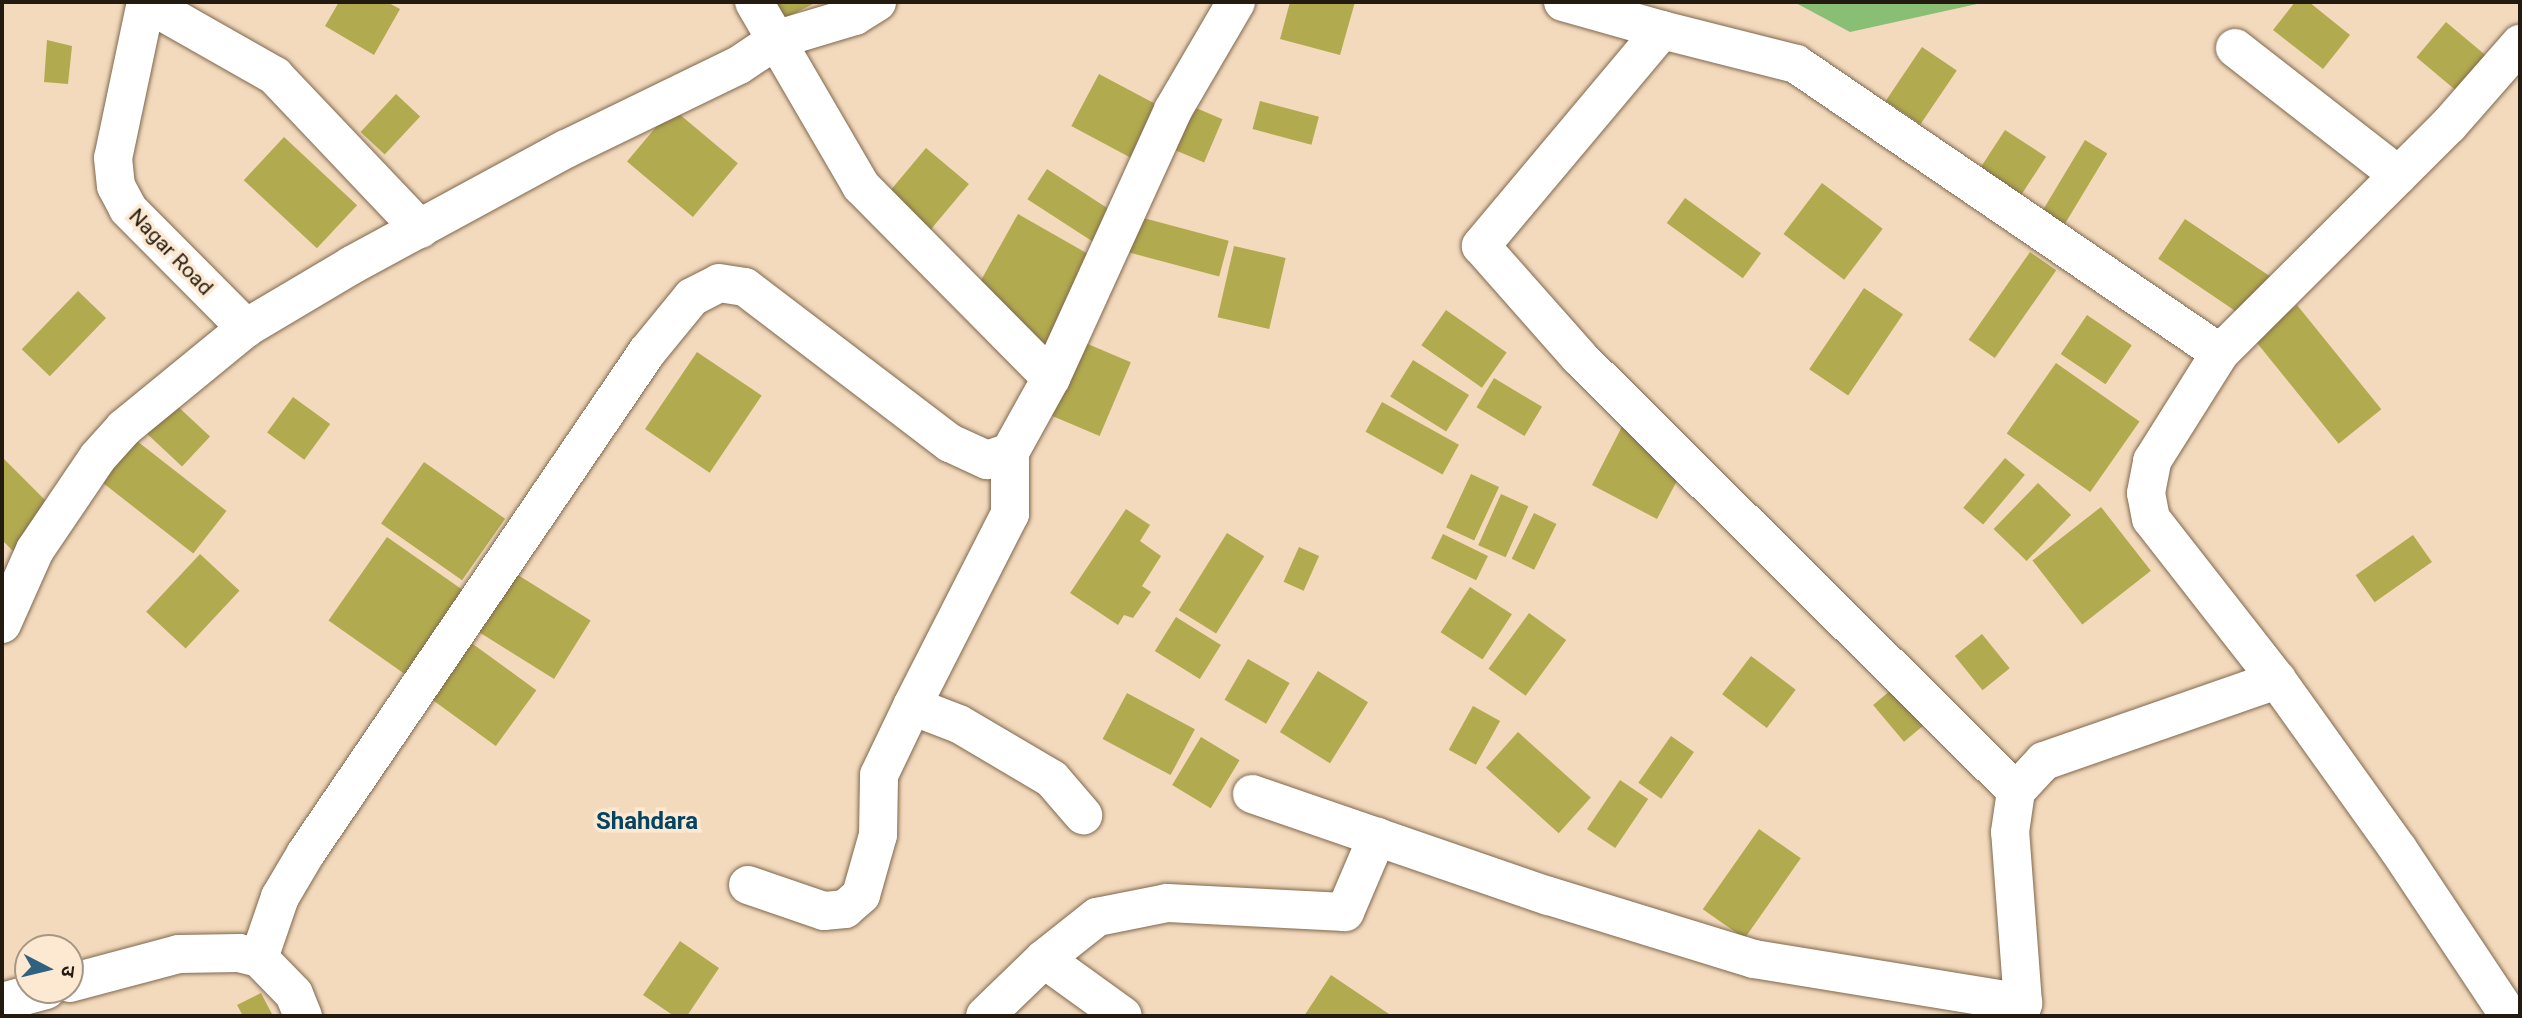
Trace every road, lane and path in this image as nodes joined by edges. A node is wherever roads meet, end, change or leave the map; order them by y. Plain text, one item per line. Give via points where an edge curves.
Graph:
1 (146, 2) edge
2 (754, 2) edge
3 (877, 2) edge
4 (1236, 2) edge
5 (1563, 2) edge
6 (1651, 18) edge
7 (778, 39) junction
8 (2520, 44) edge
9 (2235, 48) dead end
10 (2398, 175) junction
11 (420, 229) junction
12 (246, 328) junction
13 (2220, 353) junction
14 (1051, 378) junction
15 (1010, 452) junction
16 (2, 624) edge
17 (2277, 680) junction
18 (912, 706) junction
19 (2016, 791) junction
20 (1252, 794) dead end
21 (1083, 815) dead end
22 (1377, 836) junction
23 (748, 885) dead end
24 (259, 958) junction
25 (1044, 959) junction
26 (84, 980) edge
27 (2021, 1010) edge
28 (303, 1016) edge
29 (985, 1016) edge
30 (1123, 1016) edge
31 (2509, 1016) edge

1 - 11 street via 275,76
1 - 12 street, Nagar Road via 113,158 116,186 128,209
2 - 7 street
3 - 7 street via 855,16
4 - 14 street via 1173,110
5 - 6 street
6 - 13 street via 1796,64
6 - 19 street via 1481,246 1580,358
7 - 11 street via 739,65 566,149
7 - 14 street via 861,186
8 - 10 street
9 - 10 street
10 - 13 street
11 - 12 street
12 - 16 street via 124,428 98,457 35,550
13 - 17 street via 2152,461 2148,506 2151,519
14 - 15 street
15 - 18 street via 1010,514
15 - 24 street via 987,460 950,443 745,287 719,283 692,297 647,352 306,853 280,897
17 - 19 street via 2043,761
17 - 31 street via 2399,849
18 - 21 street via 959,724 1052,779
18 - 23 street via 879,775 878,835 861,895 845,909 824,911
19 - 27 street via 2010,832
20 - 22 street
22 - 25 street via 1345,912 1167,903 1097,917
22 - 27 street via 1549,896 1754,959
24 - 26 street via 211,950 179,954
24 - 28 street via 295,994
25 - 29 street
25 - 30 street

